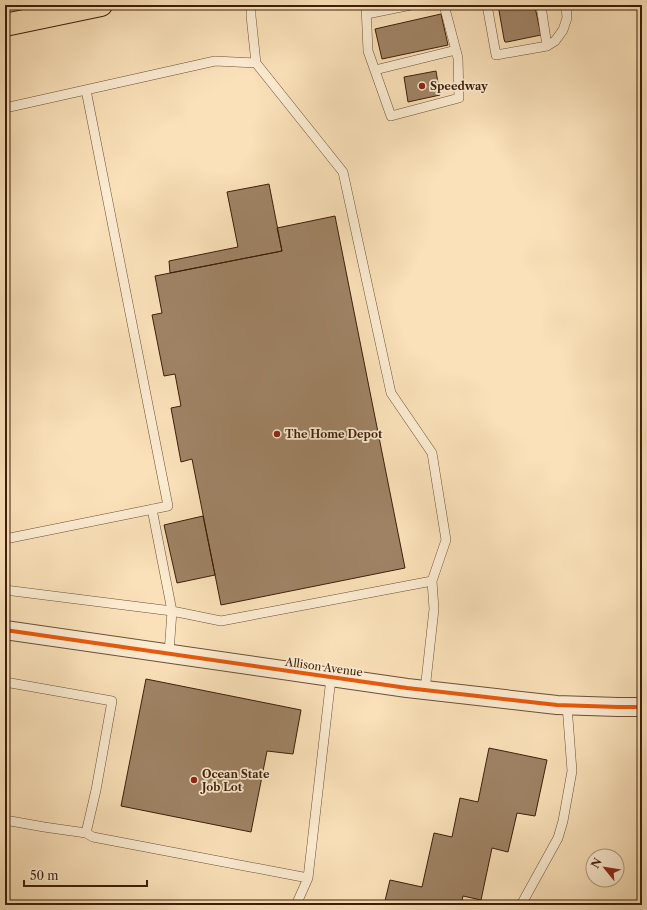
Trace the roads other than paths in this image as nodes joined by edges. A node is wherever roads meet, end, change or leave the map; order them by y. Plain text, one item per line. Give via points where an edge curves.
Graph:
1 (101, 5) edge
2 (251, 5) edge
3 (411, 5) edge
4 (444, 5) edge
5 (487, 5) edge
6 (566, 5) edge
7 (542, 6) edge
8 (367, 9) edge
9 (5, 25) edge
10 (547, 46) junction
11 (456, 50) junction
12 (256, 63) junction
13 (375, 70) junction
14 (86, 90) junction
15 (5, 108) edge
16 (152, 509) junction
17 (5, 539) edge
18 (432, 581) junction
19 (5, 590) edge
20 (172, 611) junction
21 (5, 630) edge
22 (169, 653) junction
23 (331, 678) junction
24 (5, 682) edge
25 (425, 690) junction
26 (567, 706) junction
27 (642, 707) edge
28 (5, 820) edge
29 (86, 833) junction
30 (308, 878) junction
31 (296, 905) edge
32 (521, 905) edge

1 - 9 main road
2 - 12 lane
3 - 8 lane
4 - 11 lane
5 - 10 lane via 496,55
6 - 10 lane via 567,18 563,30 555,41
7 - 10 lane
8 - 13 lane via 368,51
11 - 13 lane
11 - 13 lane via 459,98 391,116
12 - 14 lane via 215,61
12 - 18 lane via 343,172 391,394 432,453 446,540
14 - 15 lane
14 - 16 lane via 168,506
16 - 17 lane
16 - 20 lane
18 - 20 lane via 221,621
18 - 25 lane via 434,609
19 - 20 lane
20 - 22 lane
21 - 22 street, Allison Avenue
22 - 23 street, Allison Avenue
23 - 25 street, Allison Avenue
23 - 30 lane
24 - 29 lane via 112,701
25 - 26 street, Allison Avenue
26 - 27 street, Allison Avenue
26 - 32 lane via 572,771 563,821 558,838
28 - 29 lane
29 - 30 lane via 94,837
30 - 31 lane

